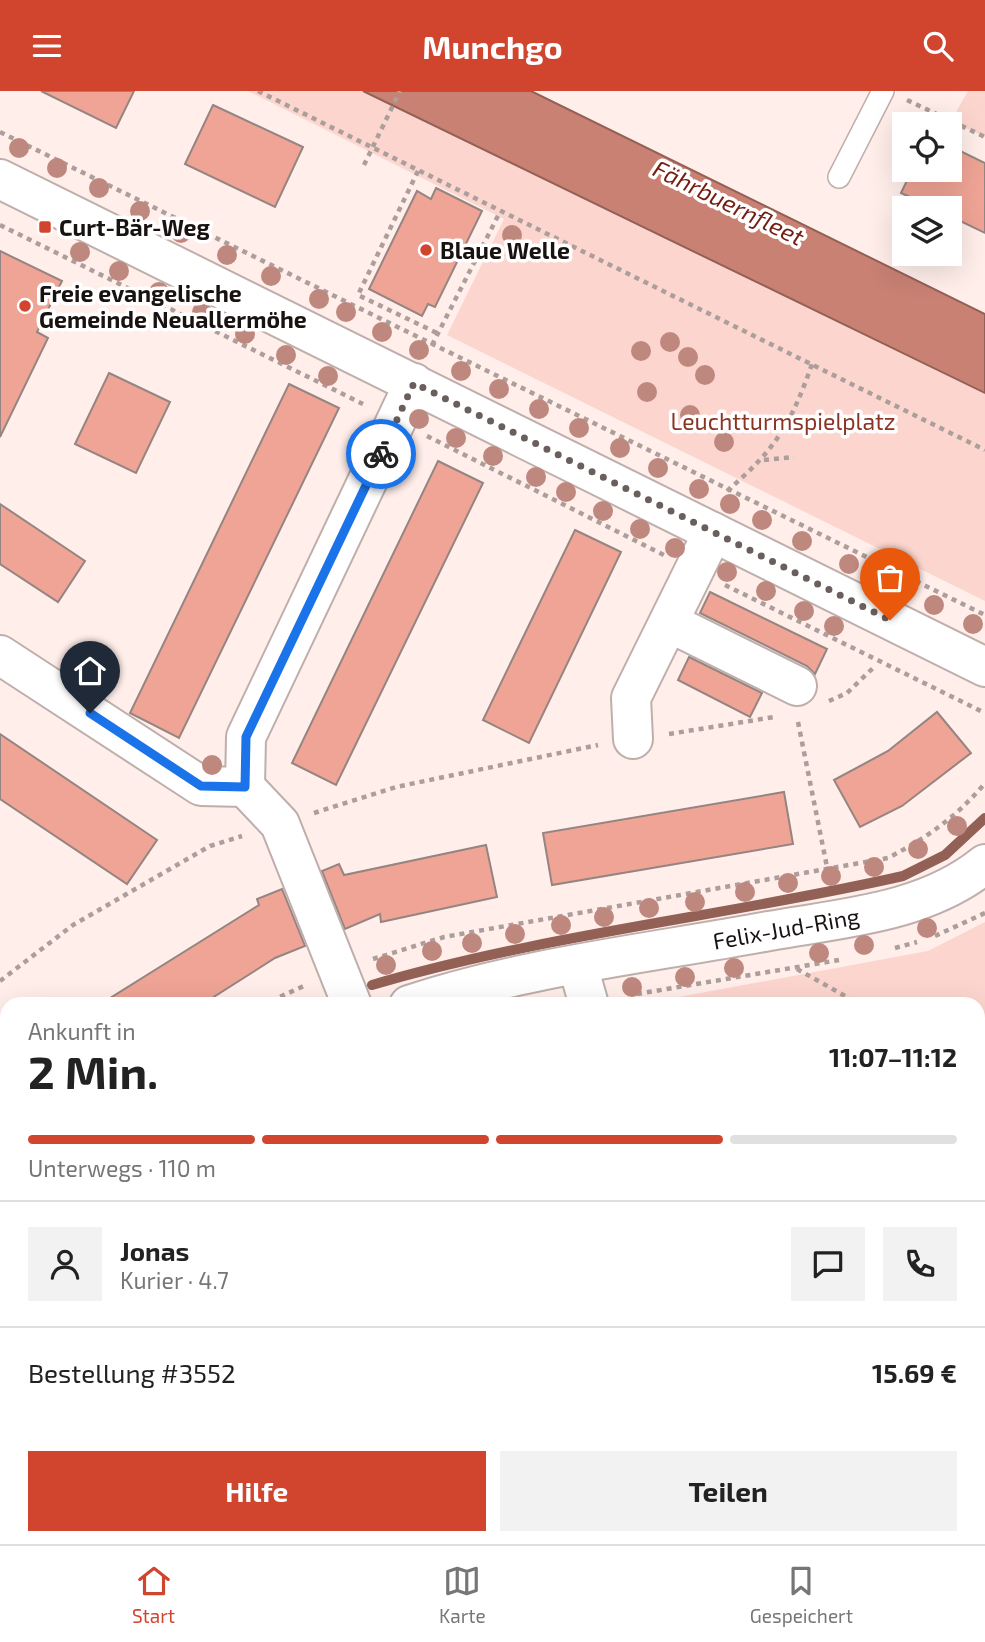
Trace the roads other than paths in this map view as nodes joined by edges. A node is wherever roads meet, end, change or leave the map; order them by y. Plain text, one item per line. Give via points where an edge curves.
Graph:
1 (892, 94) edge
2 (839, 177) dead end
3 (0, 179) edge
4 (414, 383) junction
5 (702, 527) junction
6 (670, 623) junction
7 (0, 655) edge
8 (985, 667) edge
9 (806, 700) road end
10 (633, 739) road end
11 (245, 787) junction
12 (985, 865) edge
13 (578, 966) junction
14 (344, 987) edge
15 (433, 997) edge
16 (587, 997) edge

1 - 2 lane
3 - 4 street
4 - 5 street
4 - 11 street via 246,737
5 - 6 street via 696,571
5 - 8 street
6 - 9 street
6 - 10 street via 631,698
7 - 11 street via 201,786
11 - 14 street via 280,824
12 - 13 street, Felix-Jud-Ring via 967,879 899,908
13 - 15 street, Felix-Jud-Ring
13 - 16 street

